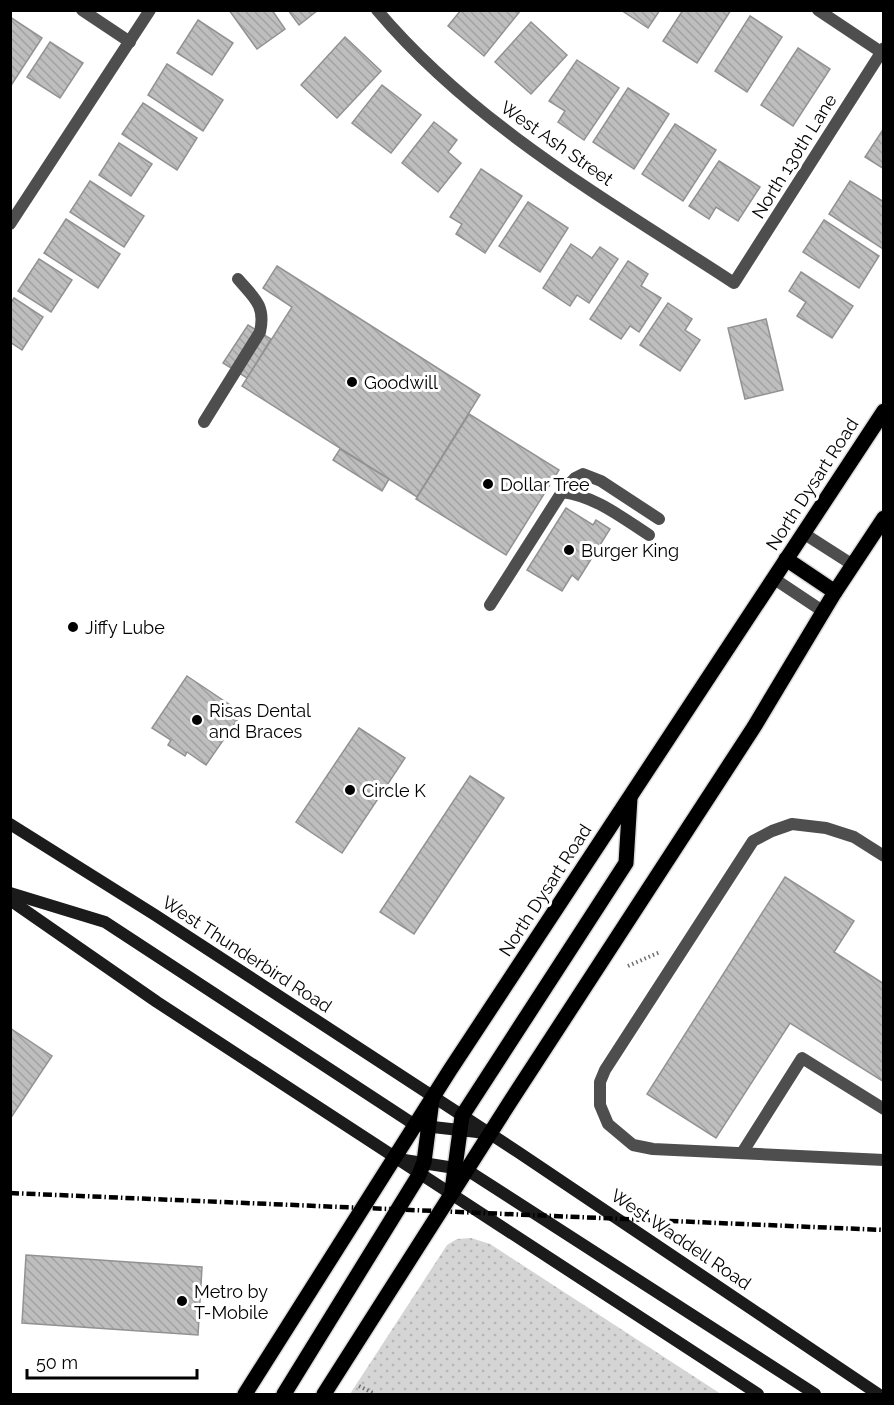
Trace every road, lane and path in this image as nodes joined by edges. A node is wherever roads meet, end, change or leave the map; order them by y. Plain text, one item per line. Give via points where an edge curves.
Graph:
1 (82, 10) edge
2 (150, 10) edge
3 (377, 10) edge
4 (818, 10) edge
5 (130, 42) junction
6 (882, 50) edge
7 (10, 224) edge
8 (238, 279) dead end
9 (734, 283) joint
10 (884, 411) edge
11 (204, 422) dead end
12 (562, 492) junction
13 (884, 518) edge
14 (659, 519) dead end
15 (803, 533) junction
16 (649, 535) dead end
17 (786, 559) junction
18 (852, 565) junction
19 (773, 578) junction
20 (835, 592) junction
21 (490, 605) dead end
22 (824, 612) junction
23 (631, 795) junction
24 (10, 824) edge
25 (884, 856) edge
26 (10, 893) edge
27 (10, 900) edge
28 (666, 955) dead end
29 (628, 966) dead end
30 (432, 1097) junction
31 (884, 1109) edge
32 (461, 1123) junction
33 (422, 1126) junction
34 (490, 1134) junction
35 (742, 1153) junction
36 (394, 1158) junction
37 (884, 1160) edge
38 (422, 1168) junction
39 (461, 1169) junction
40 (451, 1196) junction
41 (359, 1386) dead end
42 (245, 1395) edge
43 (284, 1395) edge
44 (324, 1395) edge
45 (375, 1395) edge
46 (758, 1395) edge
47 (815, 1395) edge
48 (878, 1395) edge

1 - 5 street
2 - 5 street
3 - 9 street, West Ash Street via 434,70 497,125
4 - 6 street
5 - 7 street
6 - 9 street, North 130th Lane
8 - 11 street via 259,304 263,318 260,332
10 - 15 main road, North Dysart Road
12 - 14 street via 584,474
12 - 16 street via 597,502
12 - 21 street
13 - 18 main road
15 - 17 main road, North Dysart Road
15 - 18 street
17 - 19 main road, North Dysart Road
17 - 20 main road
18 - 20 main road
19 - 22 street
19 - 23 main road, North Dysart Road
20 - 22 main road
22 - 34 main road via 754,727
23 - 30 main road, North Dysart Road
23 - 32 main road via 626,863
24 - 30 main road, West Thunderbird Road
25 - 35 street via 854,837 826,828 792,824 753,841 604,1070 600,1105 608,1124 633,1144 653,1149
26 - 33 main road via 105,922
27 - 36 main road
28 - 29 path via 662,952
30 - 32 main road, West Thunderbird Road
30 - 33 main road, North Dysart Road
31 - 35 street via 802,1058
32 - 33 main road
32 - 34 main road, West Waddell Road
32 - 39 main road
33 - 36 main road, North Dysart Road
33 - 38 main road
34 - 39 main road
34 - 48 main road, West Waddell Road
35 - 37 street
36 - 38 main road
36 - 42 main road, North Dysart Road
38 - 39 main road
38 - 40 main road
38 - 43 main road
39 - 40 main road
39 - 47 main road
40 - 44 main road
40 - 46 main road
41 - 45 path

